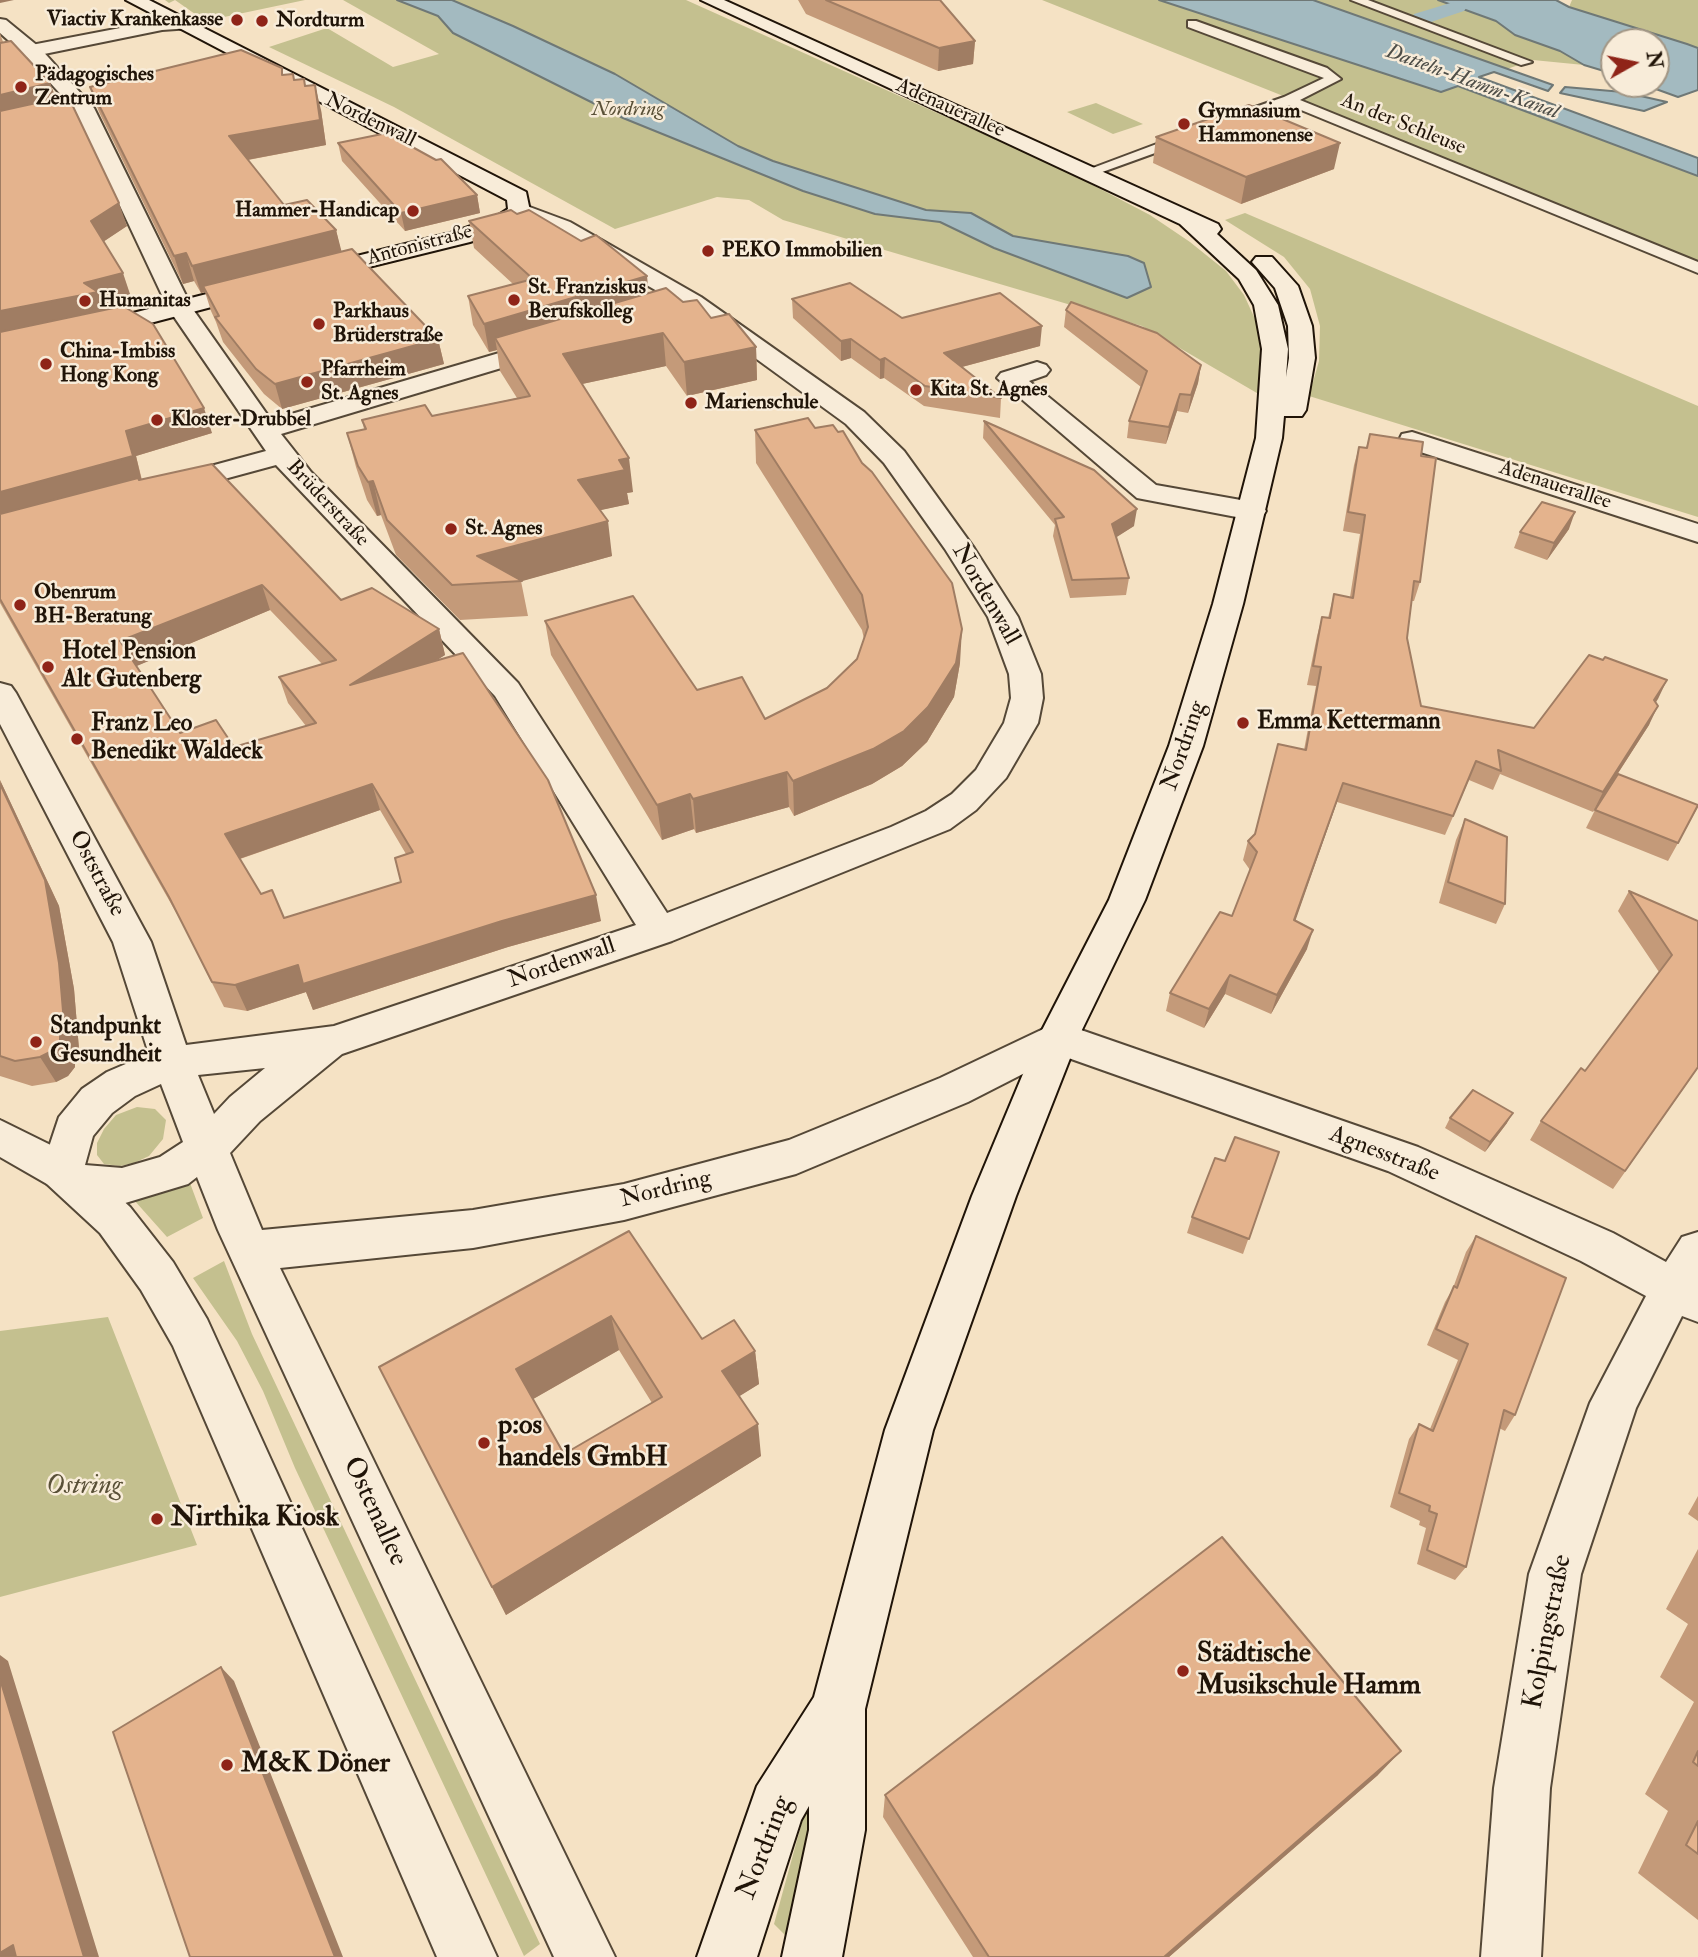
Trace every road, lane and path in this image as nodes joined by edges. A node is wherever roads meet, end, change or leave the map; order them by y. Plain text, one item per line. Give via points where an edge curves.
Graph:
1 (135, 0) edge
2 (710, 0) edge
3 (1357, 0) edge
4 (0, 24) edge
5 (185, 24) junction
6 (1192, 24) dead end
7 (32, 51) junction
8 (0, 57) edge
9 (1526, 62) dead end
10 (259, 63) junction
11 (235, 69) edge
12 (1289, 100) junction
13 (91, 106) junction
14 (60, 113) edge
15 (1089, 172) junction
16 (515, 214) junction
17 (1188, 220) junction
18 (1698, 268) edge
19 (692, 302) junction
20 (180, 308) junction
21 (661, 312) edge
22 (1300, 326) joint
23 (572, 339) edge
24 (0, 348) edge
25 (1274, 368) joint
26 (1037, 370) dead end
27 (1269, 438) junction
28 (1412, 440) edge
29 (274, 442) junction
30 (147, 492) edge
31 (1252, 511) junction
32 (1698, 533) edge
33 (0, 693) edge
34 (659, 931) junction
35 (1058, 1038) junction
36 (335, 1041) junction
37 (172, 1062) junction
38 (0, 1137) edge
39 (207, 1149) junction
40 (70, 1177) junction
41 (250, 1250) junction
42 (1690, 1280) edge
43 (838, 1709) junction
44 (467, 1957) edge
45 (585, 1957) edge
46 (727, 1957) edge
47 (812, 1957) edge
48 (1511, 1957) edge

1 - 5 street, Nordenwall
2 - 15 street, Adenauerallee
3 - 9 lane
4 - 7 street, Brüderstraße
5 - 7 street
5 - 10 street, Nordenwall
6 - 12 lane via 1334,79
7 - 8 street
7 - 13 street, Brüderstraße
10 - 11 street
10 - 16 street, Nordenwall via 509,190 518,197
12 - 15 lane
12 - 18 lane, An der Schleuse
13 - 14 street
13 - 20 street, Brüderstraße
15 - 17 street, Adenauerallee
16 - 19 street, Nordenwall via 562,227
16 - 20 street, Antonistraße via 462,237
17 - 22 street, Adenauerallee via 1252,250 1286,286
17 - 25 street, Adenauerallee via 1259,290 1271,320
19 - 21 street
19 - 34 street, Nordenwall via 855,418 894,457 1003,617 1026,674 1027,698 1021,723 989,778 938,820
20 - 24 street, Antonistraße
20 - 29 street, Brüderstraße
22 - 27 street, Nordring via 1302,358 1295,405
23 - 29 street
25 - 27 street, Nordring
26 - 31 street via 1010,378 1147,492
27 - 31 street, Nordring
28 - 32 street, Adenauerallee
29 - 30 street
29 - 34 street, Brüderstraße via 300,478 507,690
31 - 35 street, Nordring via 1186,746 1127,900
33 - 37 street, Oststraße via 132,942
34 - 36 street, Nordenwall
35 - 41 street, Nordring via 954,1090 796,1156 637,1199 472,1229
35 - 42 street, Agnesstraße via 1403,1159 1597,1247
35 - 43 street, Nordring via 994,1196 909,1430
36 - 37 street, Nordenwall
36 - 39 street, Nordenwall via 281,1078
37 - 39 street, Ostenallee
37 - 40 street, Nordenwall via 121,1084 97,1101 74,1129
38 - 40 street
39 - 40 street, Nordenwall via 173,1171 122,1186
39 - 41 street, Ostenallee
40 - 44 street via 115,1220 157,1276 191,1334
41 - 45 street, Ostenallee
42 - 48 street, Kolpingstraße via 1614,1403 1555,1574 1522,1788
43 - 46 street, Nordring via 777,1806
43 - 47 street, Nordring via 837,1830

